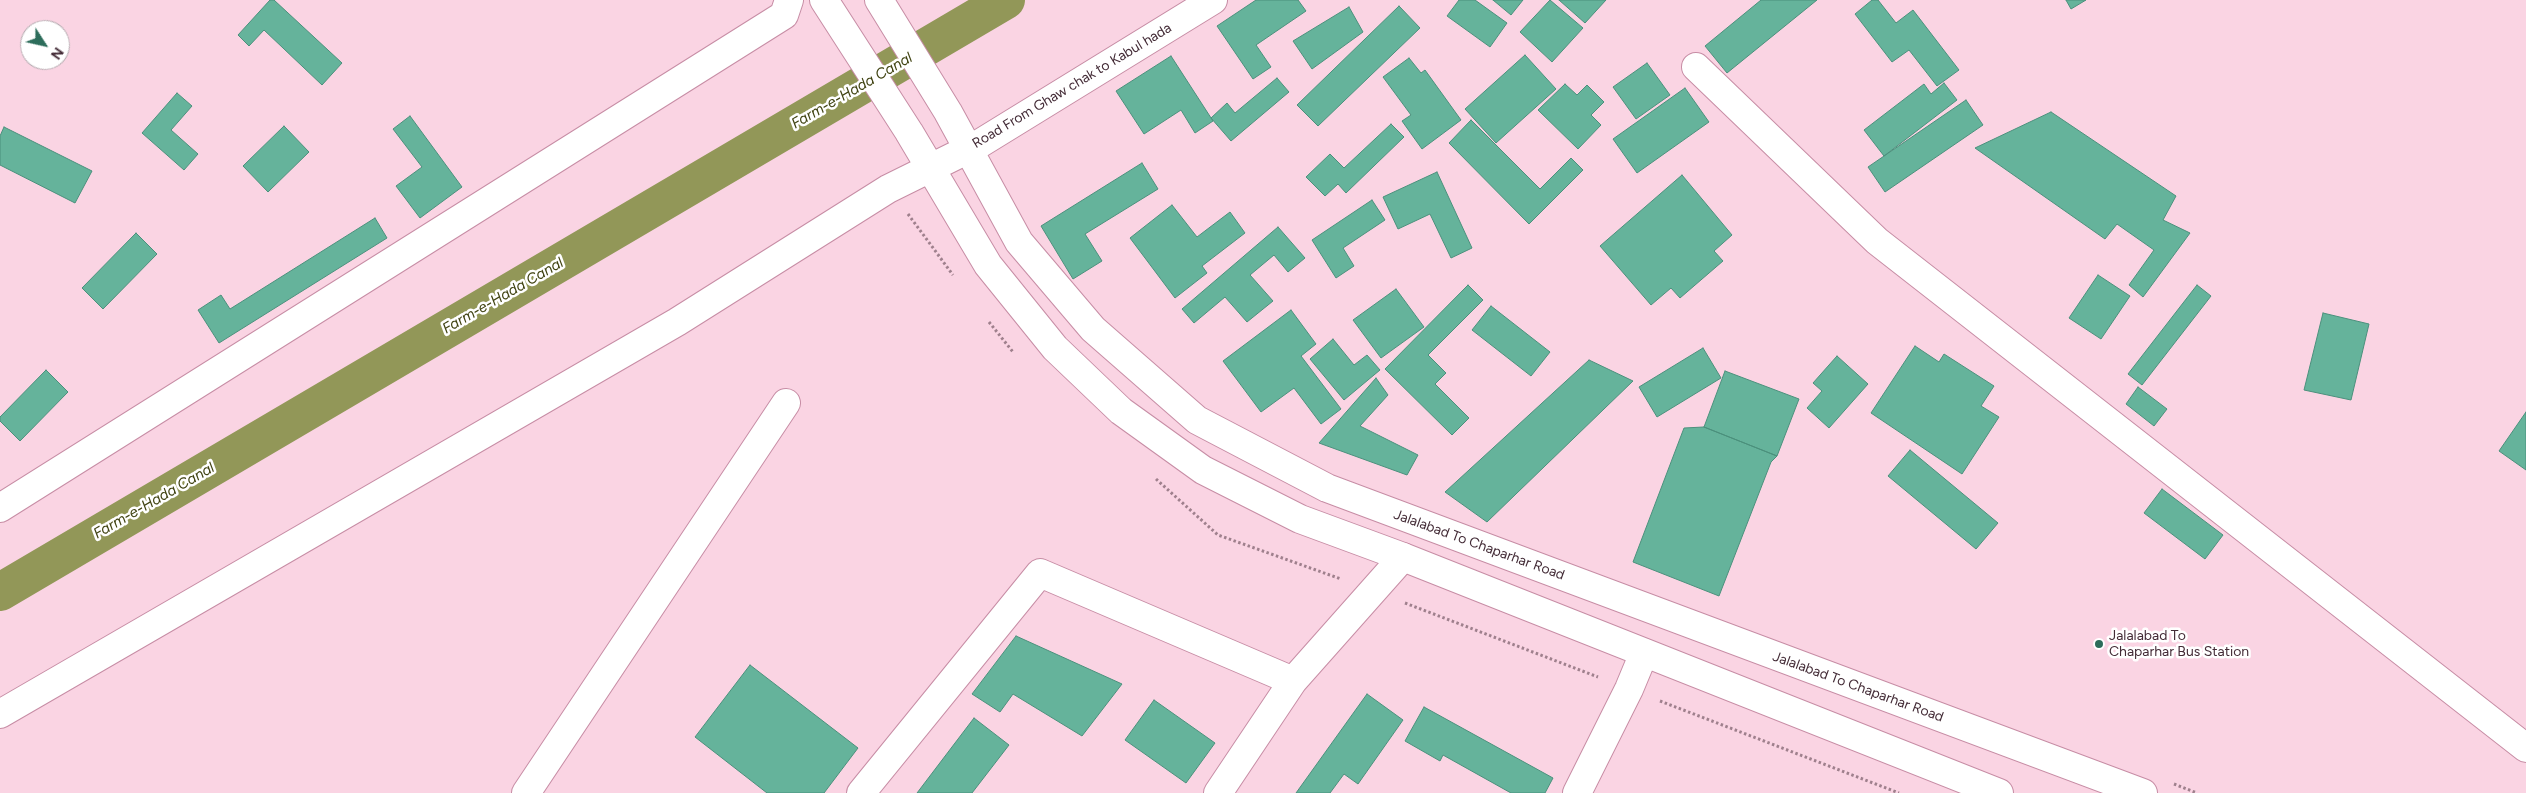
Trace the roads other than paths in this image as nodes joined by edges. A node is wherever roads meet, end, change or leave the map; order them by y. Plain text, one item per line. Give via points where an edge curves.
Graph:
1 (789, 0) edge
2 (824, 0) edge
3 (879, 0) edge
4 (1213, 0) edge
5 (1696, 67) dead end
6 (968, 149) junction
7 (929, 166) junction
8 (786, 403) dead end
9 (0, 508) edge
10 (1403, 557) junction
11 (1644, 653) junction
12 (1292, 681) junction
13 (0, 714) edge
14 (2526, 748) edge
15 (526, 793) edge
16 (861, 793) edge
17 (1218, 793) edge
18 (1577, 793) edge
19 (1999, 793) edge
20 (2143, 793) edge

1 - 9 main road via 784,15
2 - 7 main road
3 - 6 main road, Jalalabad To Chaparhar Road
4 - 6 main road, Road From Ghaw chak to Kabul hada
5 - 14 main road via 1877,240
6 - 7 main road, Road From Ghaw chak to Kabul hada
6 - 20 main road, Jalalabad To Chaparhar Road via 1019,242 1062,293 1093,329 1198,420 1327,488
7 - 10 main road via 988,265 1056,348 1121,411 1203,470 1300,519
7 - 13 main road, Road From Ghaw chak to Kabul hada via 677,322
8 - 15 main road
10 - 11 main road
10 - 12 main road
11 - 18 main road
11 - 19 main road
12 - 16 main road via 1040,573
12 - 17 main road

